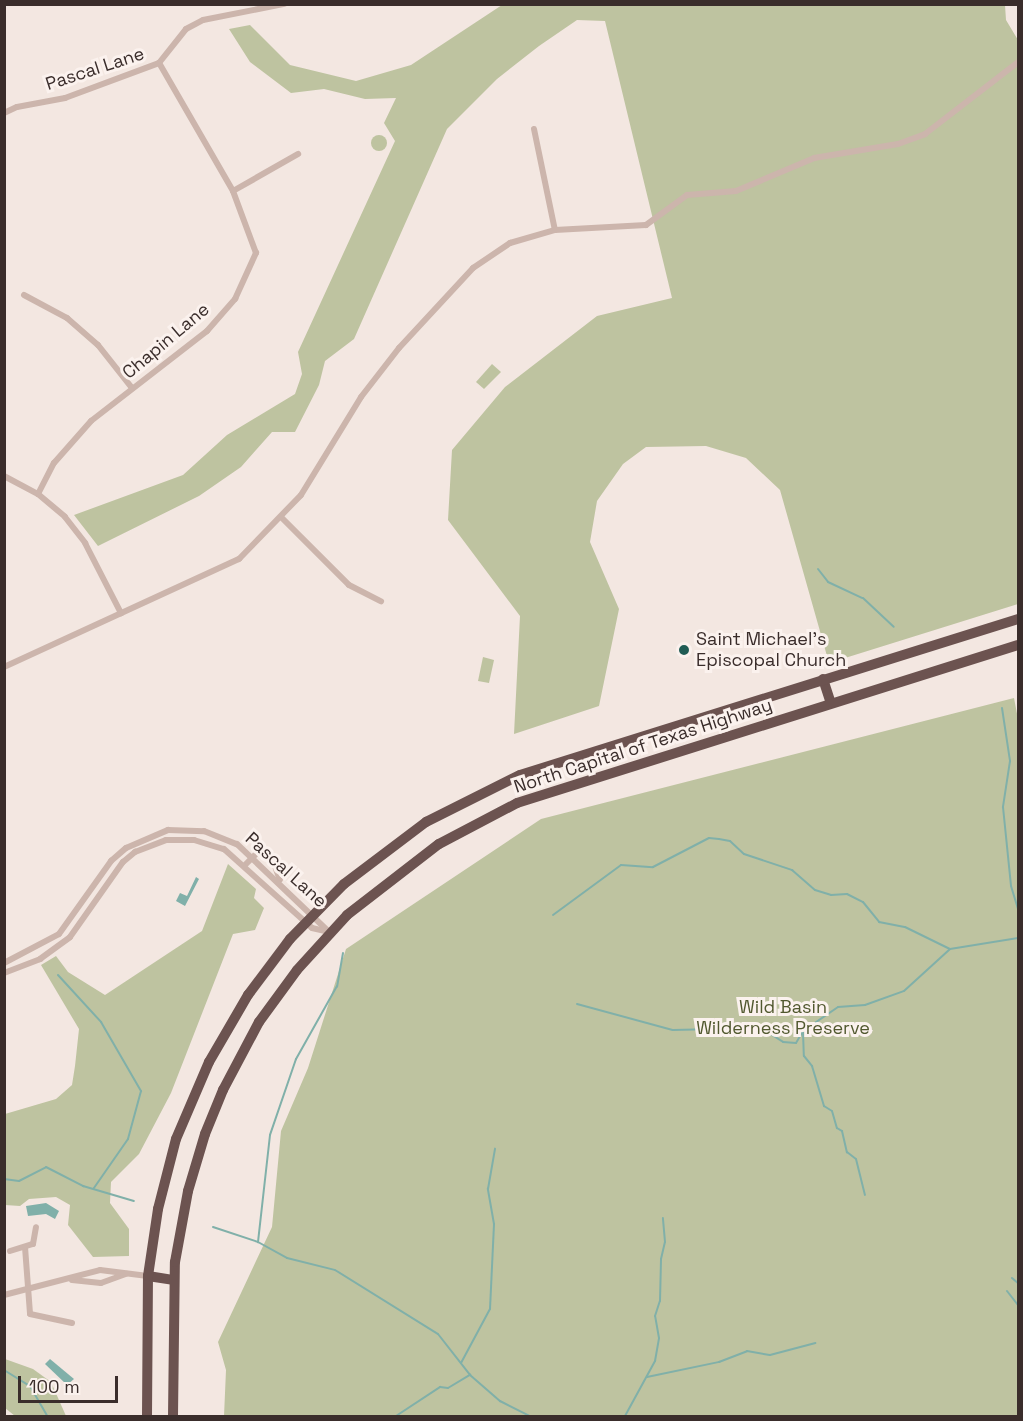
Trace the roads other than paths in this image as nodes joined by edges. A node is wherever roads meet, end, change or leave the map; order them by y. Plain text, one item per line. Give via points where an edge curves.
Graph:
1 (284, 4) edge
2 (1018, 62) edge
3 (159, 63) junction
4 (4, 113) edge
5 (534, 129) dead end
6 (298, 154) dead end
7 (233, 191) junction
8 (555, 230) junction
9 (24, 295) dead end
10 (132, 388) junction
11 (4, 476) edge
12 (38, 494) junction
13 (281, 517) junction
14 (381, 601) dead end
15 (121, 613) junction
16 (1018, 620) edge
17 (1018, 645) edge
18 (4, 667) edge
19 (823, 679) junction
20 (831, 704) junction
21 (142, 838) junction
22 (237, 844) junction
23 (146, 847) junction
24 (230, 853) junction
25 (253, 856) junction
26 (245, 866) junction
27 (284, 886) junction
28 (91, 890) junction
29 (99, 896) junction
30 (309, 918) junction
31 (329, 932) junction
32 (4, 963) edge
33 (4, 973) edge
34 (36, 1227) dead end
35 (25, 1247) junction
36 (10, 1251) dead end
37 (100, 1270) junction
38 (130, 1274) junction
39 (148, 1276) junction
40 (70, 1280) junction
41 (173, 1280) junction
42 (101, 1283) junction
43 (29, 1289) junction
44 (4, 1295) edge
45 (72, 1323) dead end
46 (147, 1416) edge
47 (173, 1416) edge

1 - 3 street, Pascal Lane via 203,20 186,29
2 - 8 street via 925,134 898,144 814,158 736,191 687,195 646,225
3 - 4 street, Pascal Lane via 65,98
3 - 7 street, Chapin Lane
5 - 8 street
6 - 7 street
7 - 10 street, Chapin Lane via 256,253 235,299 207,331
8 - 13 street via 510,243 472,267 382,369 309,483
9 - 10 street via 67,318 98,345
10 - 12 street, Chapin Lane via 91,421 54,463
11 - 12 street
12 - 15 street via 65,517 85,543
13 - 14 street via 349,585
13 - 15 street via 239,559
15 - 18 street
16 - 19 highway, North Capital of Texas Highway
17 - 20 highway, North Capital of Texas Highway
19 - 20 highway
19 - 30 highway, North Capital of Texas Highway via 587,752 488,789 398,841
20 - 31 highway, North Capital of Texas Highway via 578,781 510,806 422,855
21 - 22 street, Pascal Lane via 168,830 192,830
21 - 23 street
21 - 28 street, Pascal Lane via 111,861
22 - 24 street
22 - 25 street, Pascal Lane
23 - 24 street, Pascal Lane via 166,840 194,840
23 - 29 street, Pascal Lane via 123,862
24 - 26 street, Pascal Lane
25 - 26 street
25 - 27 street, Pascal Lane
25 - 27 street via 261,851 269,854
26 - 30 street, Pascal Lane
27 - 30 street, Pascal Lane
28 - 29 street
28 - 32 street, Pascal Lane via 59,934
29 - 33 street, Pascal Lane via 70,937 40,959
30 - 31 street, Pascal Lane
30 - 31 street, Pascal Lane via 315,929
30 - 39 highway, North Capital of Texas Highway via 248,995 200,1081 169,1163
31 - 41 highway, North Capital of Texas Highway via 270,1006 223,1090 188,1191
34 - 35 street via 35,1242
35 - 36 street
35 - 43 street
37 - 38 street
37 - 40 street
37 - 42 street
38 - 39 street
38 - 42 street
39 - 41 highway
39 - 46 highway, North Capital of Texas Highway
40 - 42 street
40 - 43 street
41 - 47 highway, North Capital of Texas Highway
43 - 44 street
43 - 45 street via 31,1316

